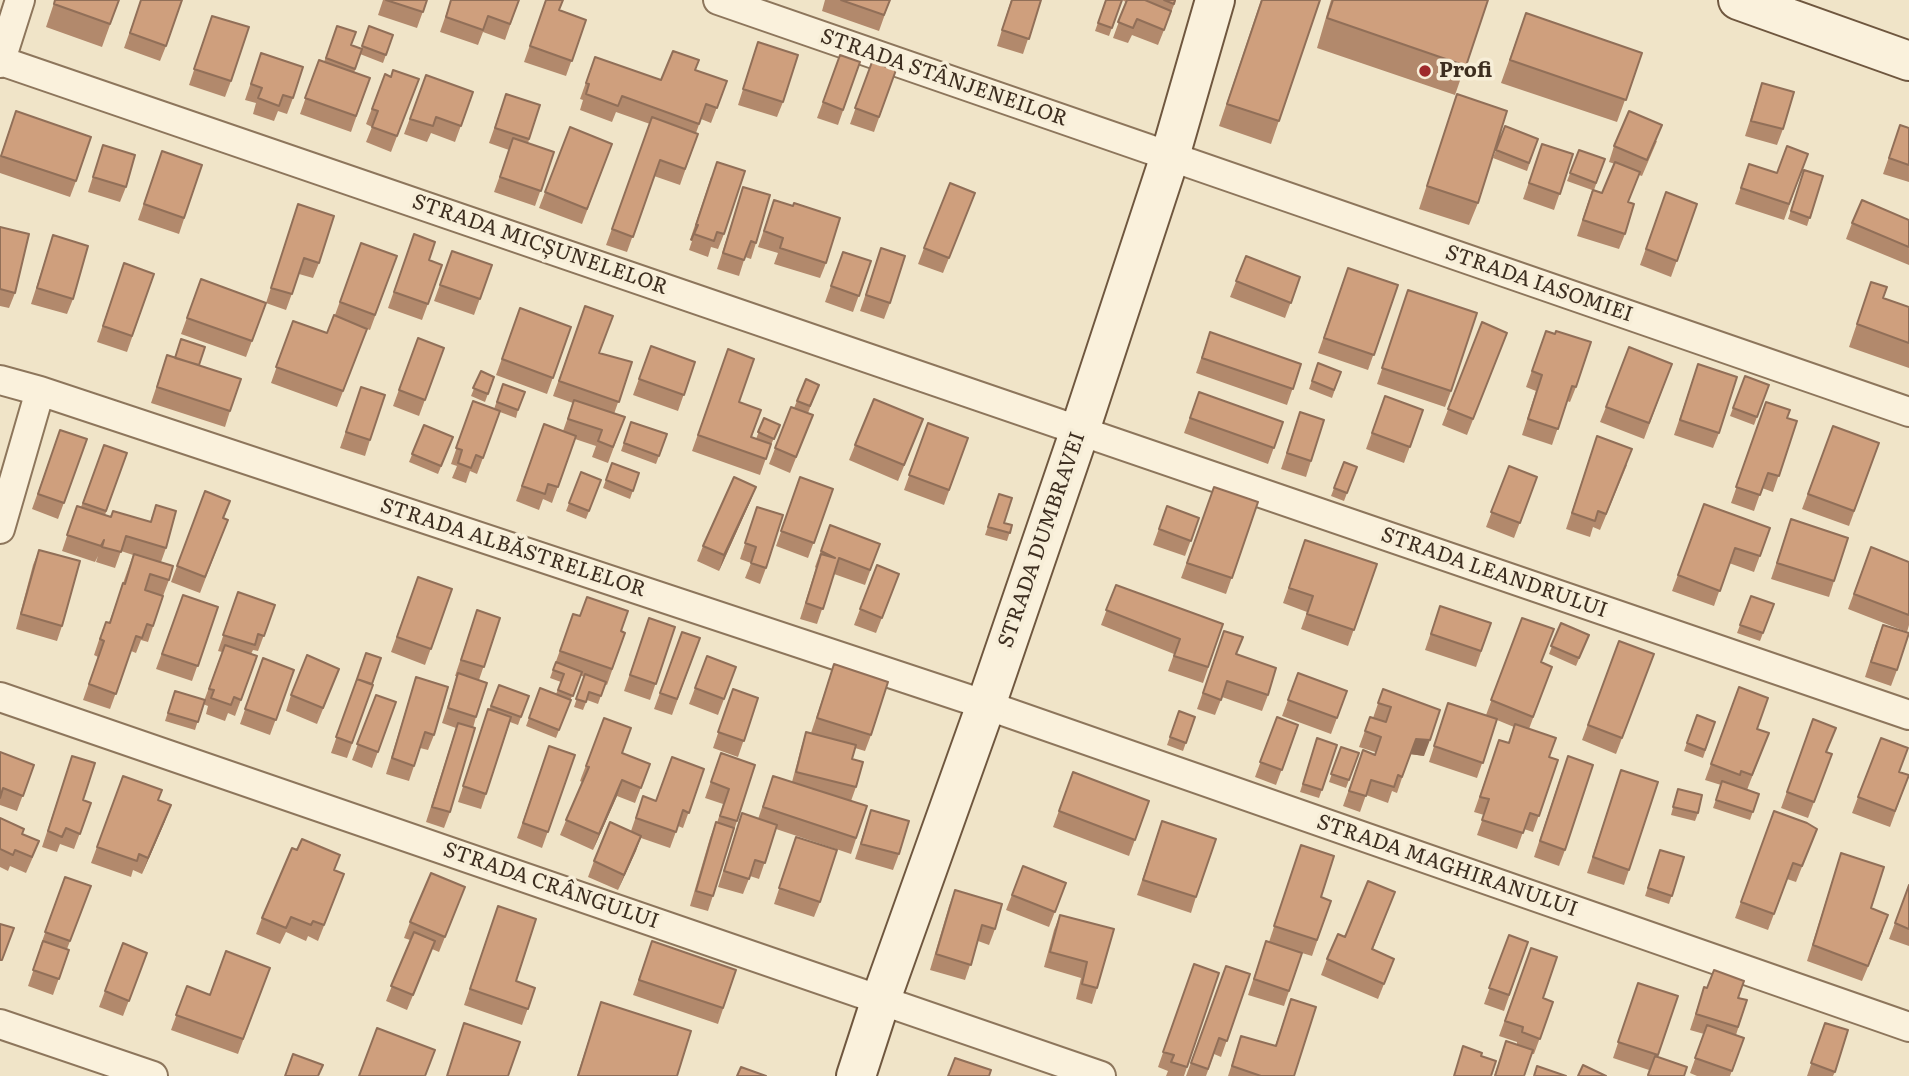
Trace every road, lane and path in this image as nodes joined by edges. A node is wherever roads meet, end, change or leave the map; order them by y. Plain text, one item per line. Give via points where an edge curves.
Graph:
1 (20, 0) edge
2 (718, 0) edge
3 (1215, 0) edge
4 (1738, 0) edge
5 (1909, 61) edge
6 (0, 62) edge
7 (1170, 156) junction
8 (0, 380) edge
9 (40, 391) junction
10 (1909, 412) edge
11 (1080, 430) junction
12 (0, 529) edge
13 (0, 697) edge
14 (986, 705) junction
15 (1909, 715) edge
16 (881, 999) junction
17 (0, 1024) edge
18 (1909, 1027) edge
19 (153, 1076) edge
20 (856, 1076) edge
21 (1101, 1076) edge

1 - 6 street
2 - 7 street, STRADA STÂNJENEILOR
3 - 7 street, STRADA DUMBRAVEI
4 - 5 street
6 - 11 street, STRADA MICȘUNELELOR
7 - 10 street, STRADA IASOMIEI
7 - 11 street, STRADA DUMBRAVEI
8 - 9 street, STRADA ALBĂSTRELELOR
9 - 12 street
9 - 14 street, STRADA ALBĂSTRELELOR
11 - 14 street, STRADA DUMBRAVEI
11 - 15 street, STRADA LEANDRULUI
13 - 16 street, STRADA CRÂNGULUI
14 - 16 street, STRADA DUMBRAVEI
14 - 18 street, STRADA MAGHIRANULUI
16 - 20 street, STRADA DUMBRAVEI
16 - 21 street, STRADA CRÂNGULUI
17 - 19 street

